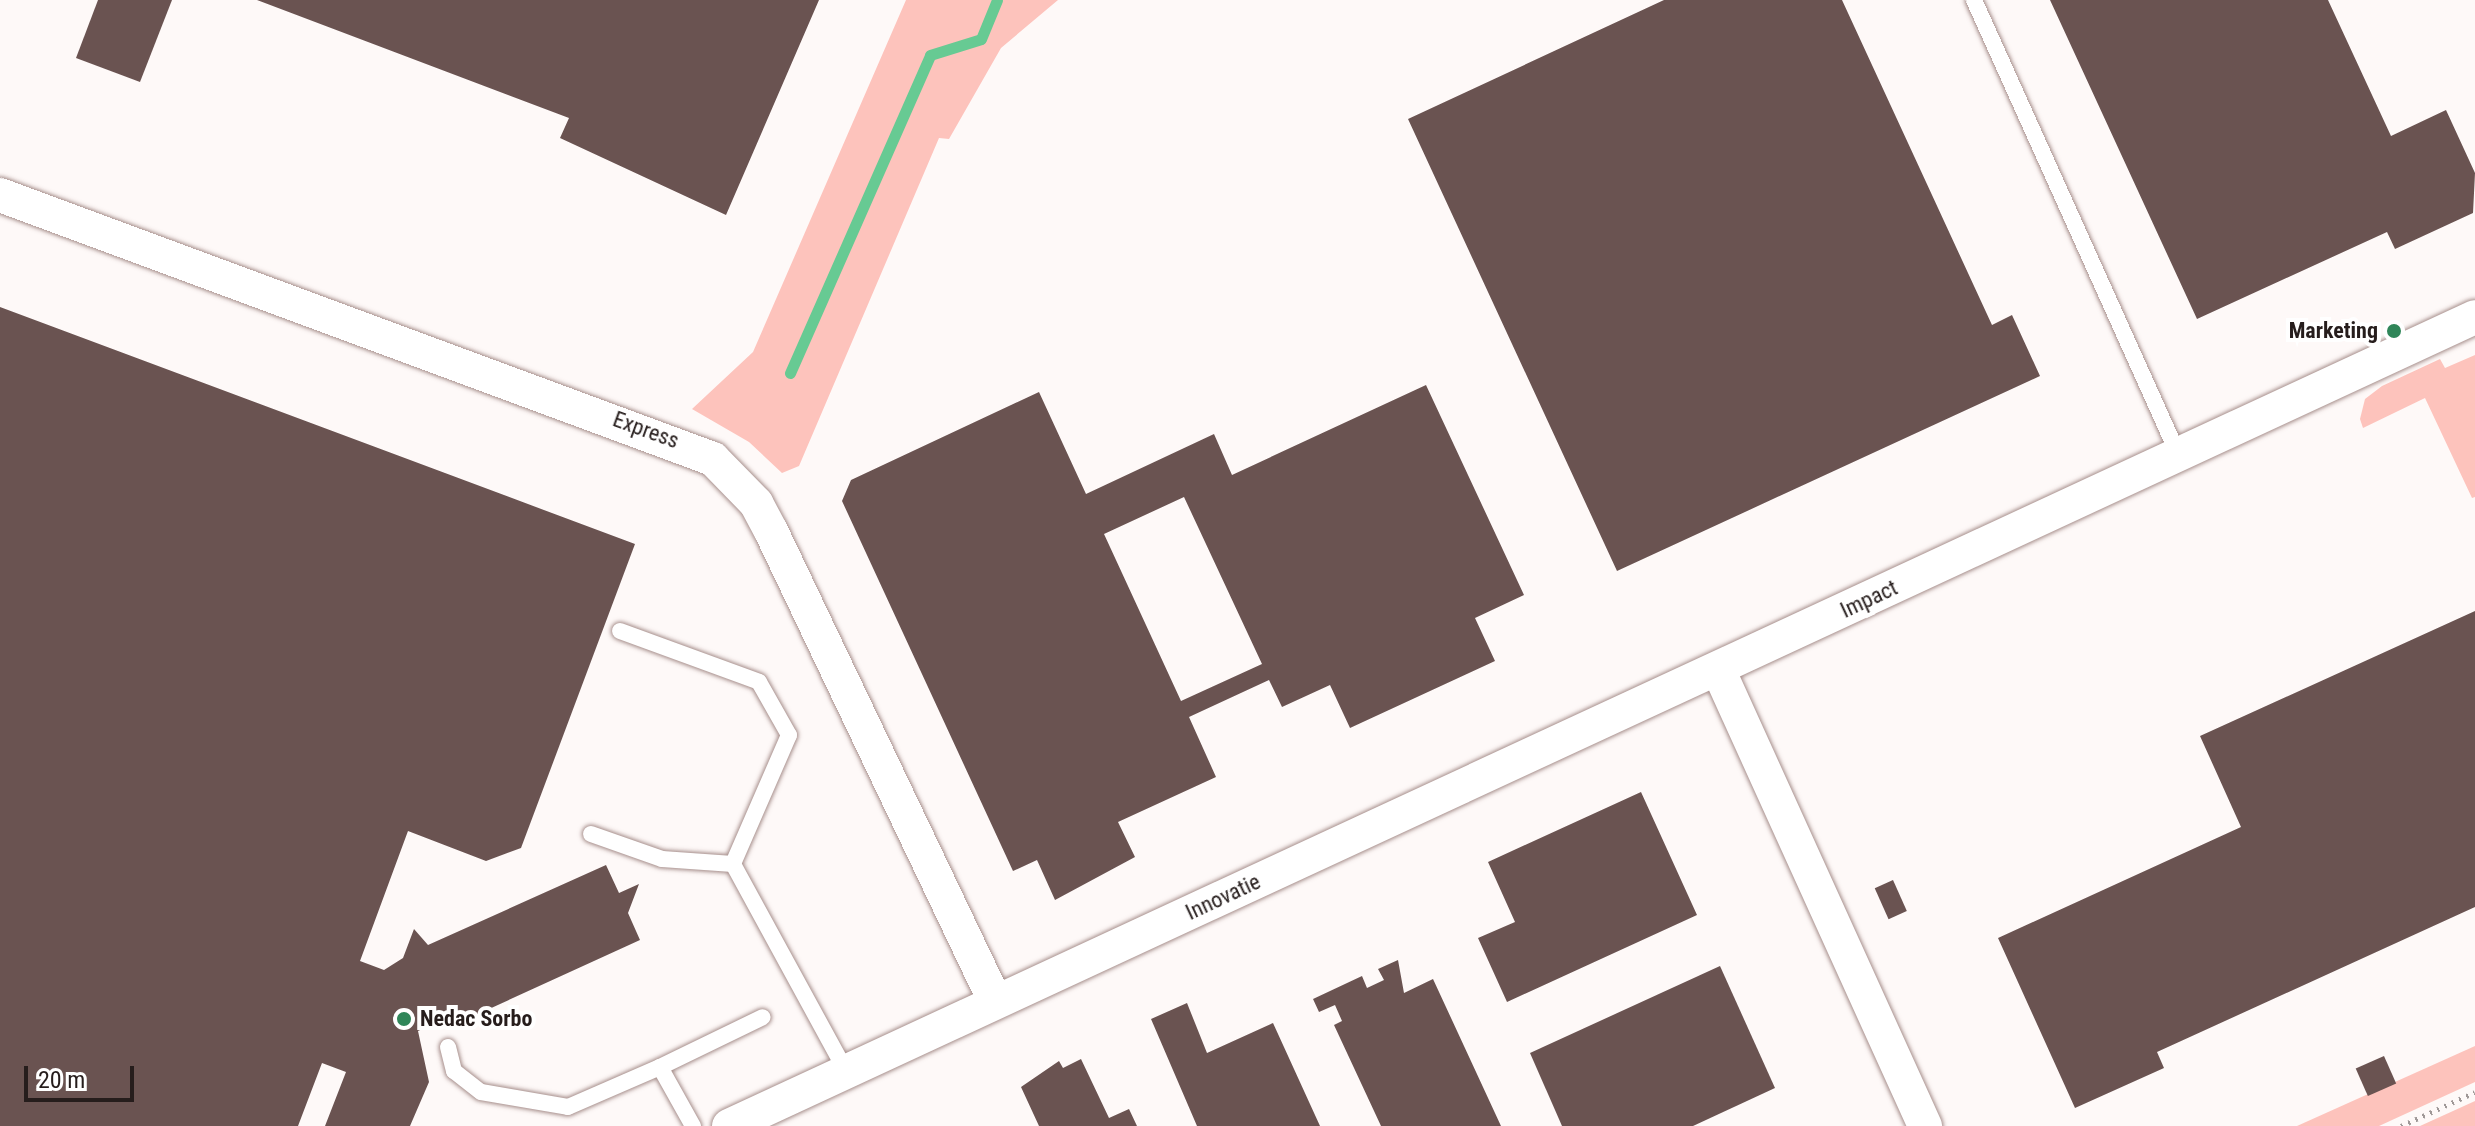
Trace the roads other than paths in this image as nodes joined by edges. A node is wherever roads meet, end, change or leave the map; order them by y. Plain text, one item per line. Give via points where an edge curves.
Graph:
1 (1974, 0) edge
2 (0, 195) edge
3 (2475, 317) edge
4 (2179, 456) junction
5 (620, 631) dead end
6 (1718, 669) junction
7 (591, 834) dead end
8 (733, 864) junction
9 (995, 1001) junction
10 (763, 1017) dead end
11 (448, 1047) dead end
12 (660, 1067) junction
13 (846, 1071) junction
14 (693, 1126) edge
15 (729, 1126) edge
16 (1925, 1126) edge

1 - 4 lane
2 - 9 street, Express via 713,459 756,503 771,531
3 - 4 street, Impact
4 - 6 street, Impact
5 - 8 lane via 759,682 789,735
6 - 9 street, Innovatie
6 - 16 street
7 - 8 lane via 662,859
8 - 13 lane
9 - 13 street, Innovatie
10 - 12 lane
11 - 12 lane via 454,1071 481,1092 568,1107
12 - 14 lane
13 - 15 street, Innovatie

